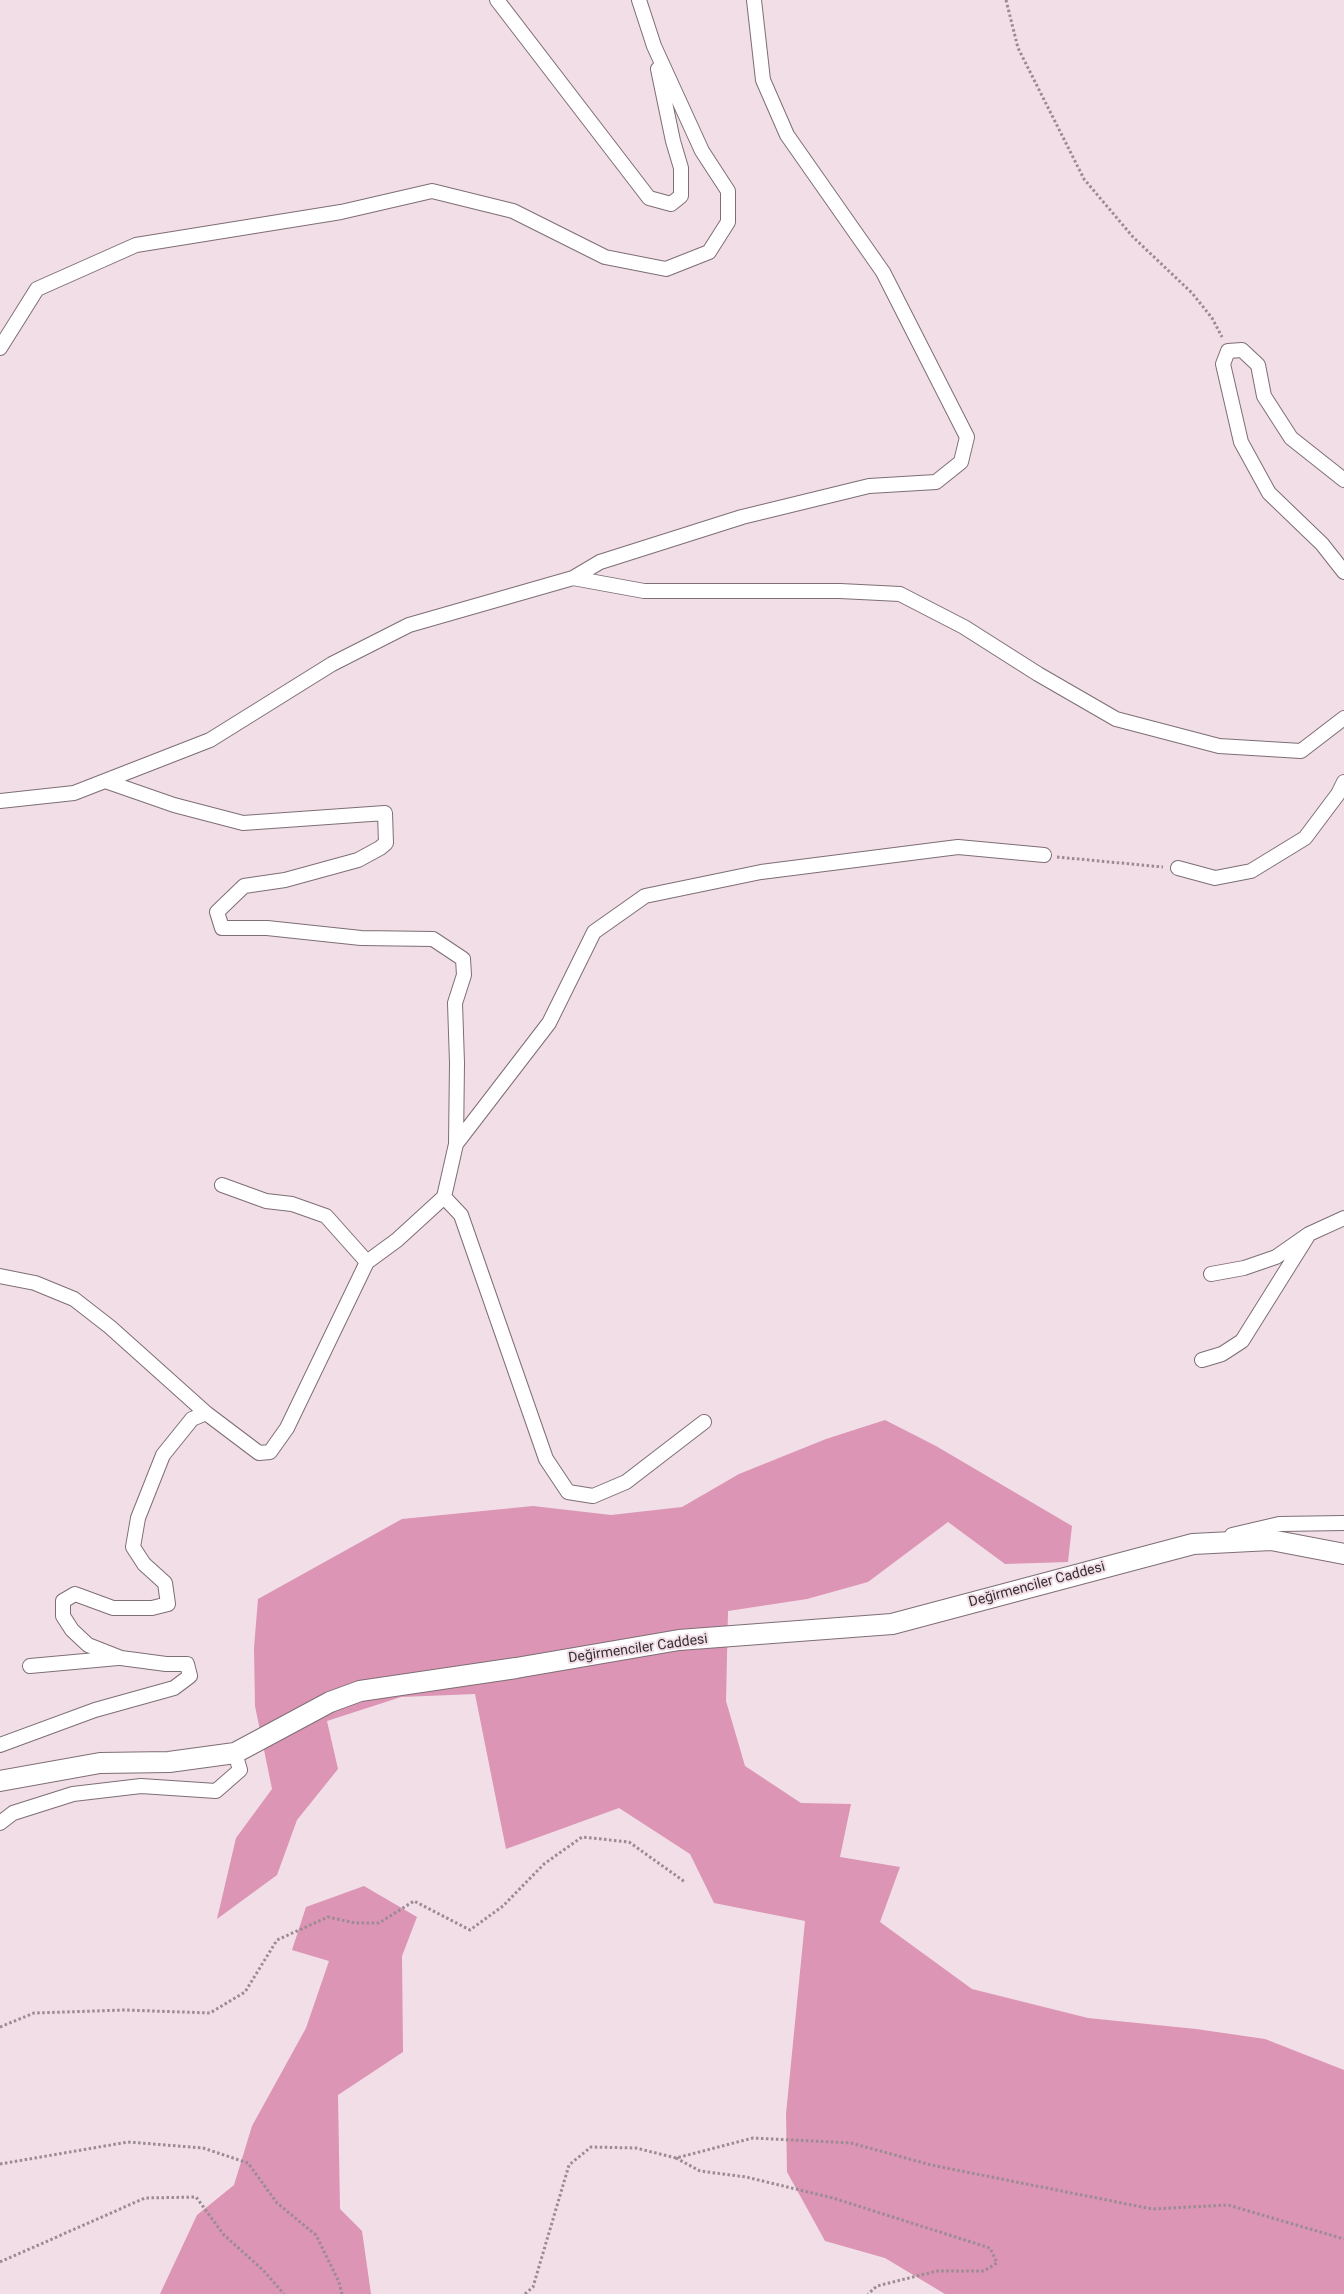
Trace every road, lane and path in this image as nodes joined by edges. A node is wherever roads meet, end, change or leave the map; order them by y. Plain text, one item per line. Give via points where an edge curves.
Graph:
1 (496, 0) edge
2 (639, 0) edge
3 (754, 0) edge
4 (1006, 0) edge
5 (654, 46) junction
6 (0, 348) edge
7 (1228, 351) junction
8 (1344, 480) edge
9 (1344, 572) edge
10 (573, 578) junction
11 (1344, 718) edge
12 (104, 781) junction
13 (1344, 782) edge
14 (0, 800) edge
15 (1044, 855) joint
16 (1178, 868) joint
17 (456, 1144) junction
18 (222, 1185) dead end
19 (444, 1197) junction
20 (1344, 1218) edge
21 (1309, 1234) junction
22 (367, 1262) junction
23 (1211, 1274) dead end
24 (0, 1276) edge
25 (1202, 1360) dead end
26 (206, 1413) junction
27 (704, 1422) dead end
28 (1344, 1523) edge
29 (1192, 1544) junction
30 (1344, 1554) edge
31 (121, 1658) junction
32 (30, 1666) dead end
33 (0, 1745) edge
34 (235, 1753) junction
35 (0, 1782) edge
36 (0, 1824) edge
37 (685, 1882) dead end
38 (0, 2028) edge
39 (676, 2158) junction
40 (0, 2164) edge
41 (1344, 2239) edge
42 (0, 2262) edge
43 (284, 2294) edge
44 (342, 2294) edge
45 (525, 2294) edge
46 (868, 2294) edge

1 - 5 street via 650,198 671,204 681,196 681,168
2 - 5 street
3 - 10 street via 762,80 786,135 883,272 967,437 961,462 936,482 869,486 742,517 600,562
4 - 7 path via 1018,48 1084,179 1133,237 1192,293 1212,318
5 - 6 street via 702,151 728,190 728,222 710,252 666,269 605,256 513,211 432,191 341,212 136,245 37,289
7 - 8 street via 1242,350 1258,365 1264,396 1292,438
7 - 9 street via 1223,364 1241,442 1269,493 1322,544
10 - 11 street via 644,591 900,594 964,627 1116,719 1219,746 1301,751
10 - 12 street via 409,625 332,664 210,740
12 - 14 street via 74,793
12 - 17 street via 174,805 243,823 385,813 386,842 380,848 358,860 285,880 244,886 217,912 222,928 267,928 361,938 432,940 463,959 464,975 455,1003
13 - 16 street via 1305,838 1251,871 1215,878
15 - 16 path
15 - 17 street via 958,847 761,872 645,896 594,932 549,1023
17 - 19 street
18 - 22 street via 266,1202 292,1204 326,1216
19 - 22 street via 397,1240
19 - 27 street via 461,1215 546,1459 568,1492 593,1496 626,1482
20 - 21 street
21 - 23 street via 1276,1257 1244,1268
21 - 25 street via 1242,1341 1222,1354
22 - 26 street via 287,1428 270,1452 259,1453
24 - 26 street via 35,1282 74,1299
26 - 31 street via 192,1419 163,1455 138,1518 133,1547 144,1564 165,1583 168,1604 152,1608 113,1608 75,1594 63,1601 63,1616 72,1630 88,1645
28 - 29 street via 1279,1524
29 - 30 main road, Değirmenciler Caddesi via 1271,1540
29 - 34 main road, Değirmenciler Caddesi via 892,1624 679,1640 360,1691 330,1702
31 - 32 street
31 - 33 street via 187,1664 190,1676 174,1688 95,1710
34 - 35 main road, Değirmenciler Caddesi via 169,1762 100,1762
34 - 36 street via 240,1770 216,1791 141,1786 73,1794 13,1813
37 - 38 path via 629,1842 582,1836 544,1864 503,1906 470,1930 414,1902 379,1923 355,1923 328,1917 277,1940 245,1992 210,2014 125,2010 34,2013
39 - 41 path via 753,2138 851,2143 931,2165 1152,2209 1228,2205
39 - 45 path via 636,2148 591,2147 569,2165 533,2287
39 - 46 path via 700,2171 746,2177 833,2198 990,2248 997,2263 984,2271 937,2271 878,2286
40 - 44 path via 128,2142 203,2148 248,2163 277,2203 316,2235
42 - 43 path via 145,2198 196,2197 224,2235

